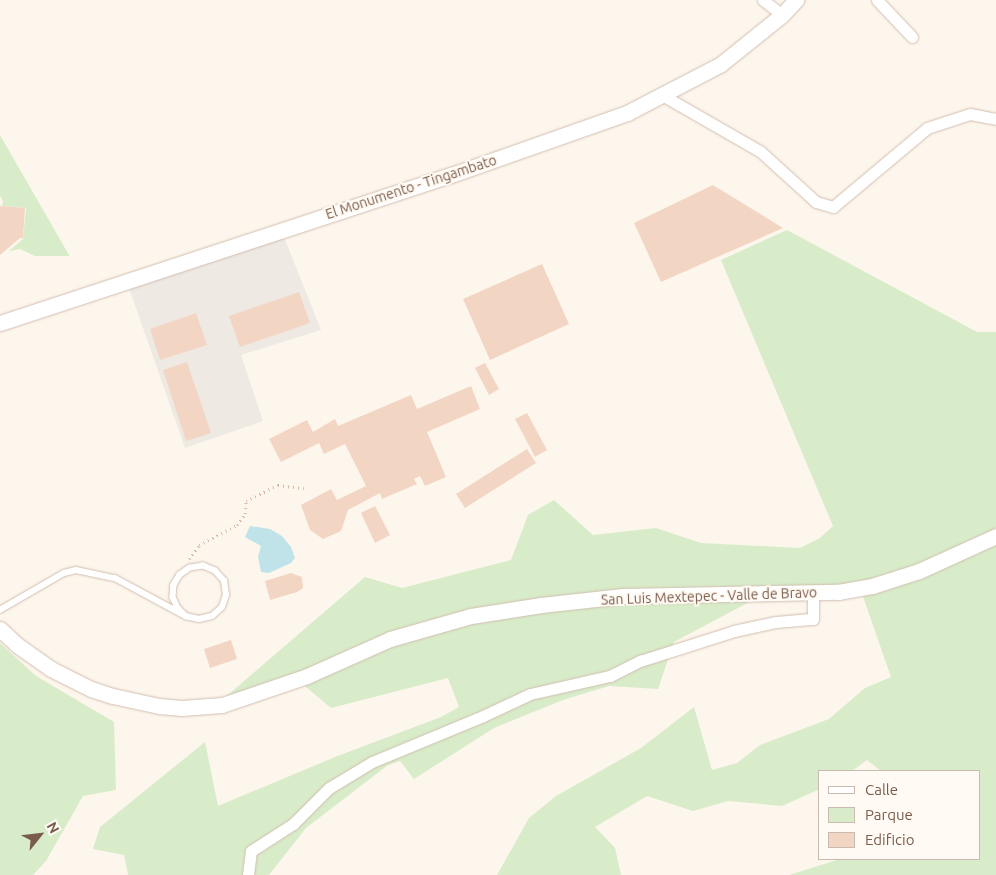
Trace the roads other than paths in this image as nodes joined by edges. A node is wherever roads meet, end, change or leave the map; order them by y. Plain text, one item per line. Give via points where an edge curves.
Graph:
1 (763, 0) edge
2 (796, 0) edge
3 (877, 0) edge
4 (782, 15) junction
5 (912, 37) dead end
6 (662, 95) junction
7 (996, 119) edge
8 (0, 324) edge
9 (996, 536) edge
10 (813, 593) junction
11 (0, 610) edge
12 (186, 616) junction
13 (0, 629) edge
14 (248, 875) edge

1 - 4 street
2 - 4 main road, El Monumento - Tingambato
3 - 5 street
4 - 6 main road, El Monumento - Tingambato via 721,64
6 - 7 street via 761,152 816,202 833,207 927,128 970,114
6 - 8 main road, El Monumento - Tingambato via 627,113 451,175
9 - 10 main road, San Luis Mextepec - Valle de Bravo via 920,571 872,586
10 - 13 main road, San Luis Mextepec - Valle de Bravo via 623,596 471,616 390,639 307,676 222,705 182,708 136,702 90,688 51,669
10 - 14 street via 813,619 776,622 734,631 640,660 610,676 530,694 372,762 329,788 293,824 251,851
11 - 12 lane via 64,573 76,570 115,578
12 - 12 lane via 199,620 212,616 222,607 226,595 224,582 215,571 203,566 190,568 180,575 174,585 174,597

